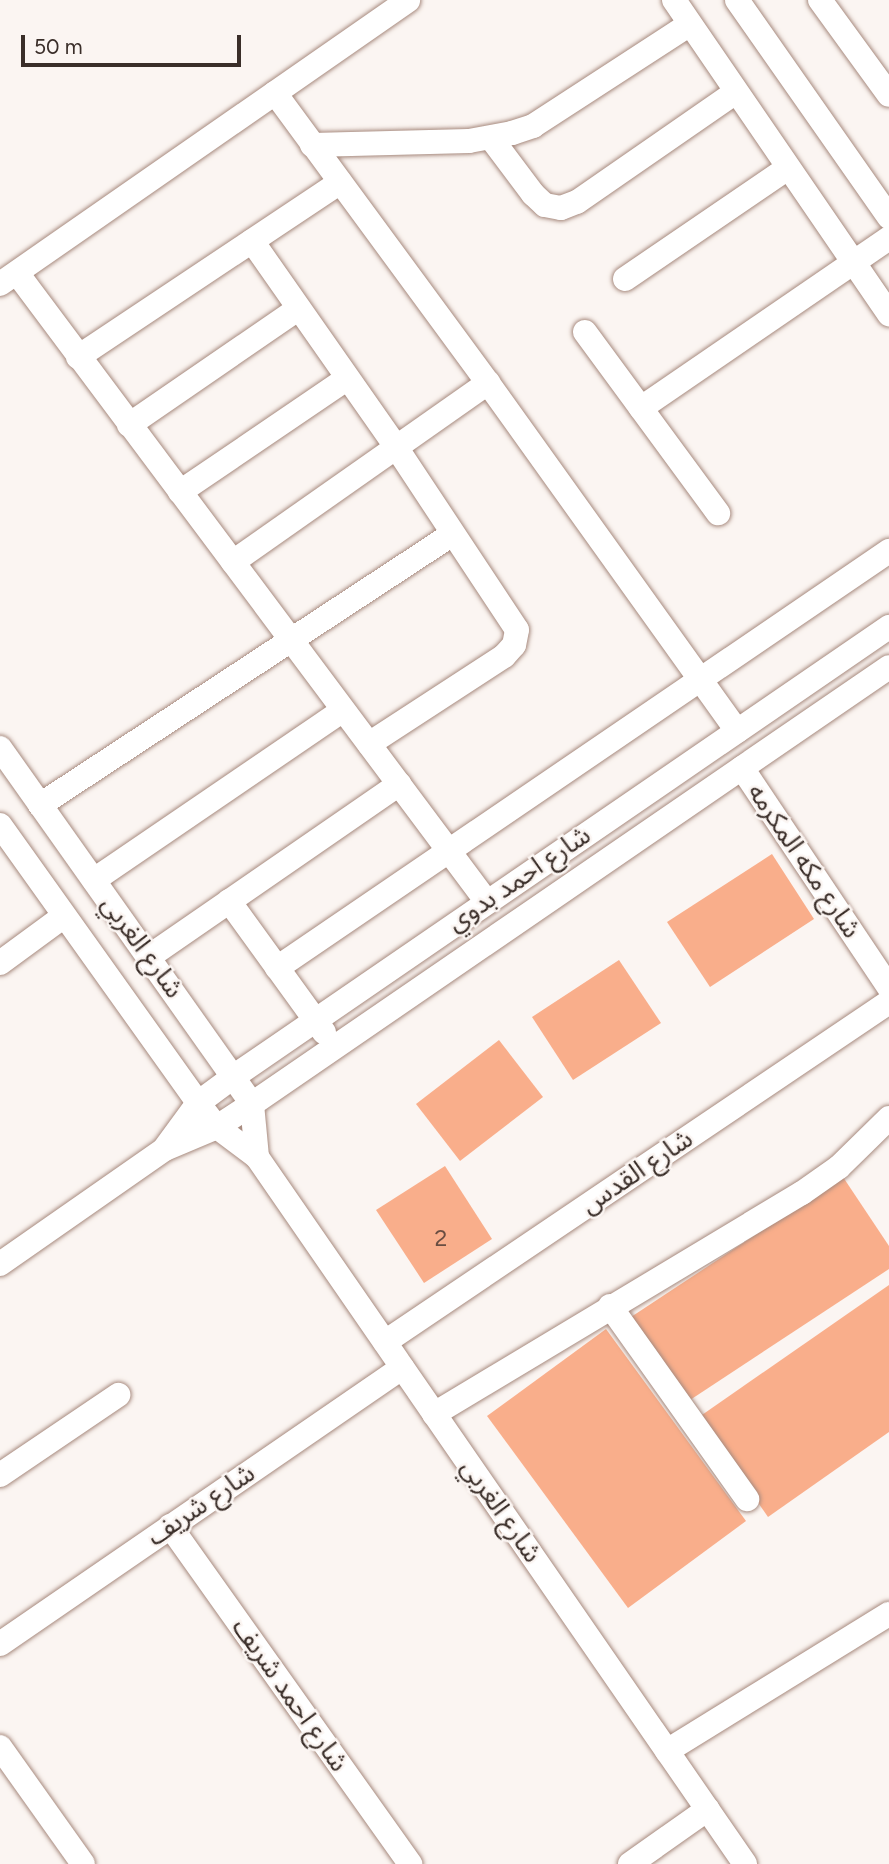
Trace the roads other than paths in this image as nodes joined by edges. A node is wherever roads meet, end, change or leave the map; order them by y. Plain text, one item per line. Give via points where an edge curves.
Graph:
1 (408, 0) edge
2 (674, 0) edge
3 (737, 0) edge
4 (820, 0) edge
5 (690, 23) junction
6 (736, 92) junction
7 (275, 93) junction
8 (889, 95) edge
9 (491, 138) junction
10 (312, 145) junction
11 (788, 168) junction
12 (340, 182) junction
13 (889, 217) edge
14 (889, 238) edge
15 (252, 241) junction
16 (853, 261) junction
17 (8, 279) edge
18 (625, 279) dead end
19 (298, 309) junction
20 (889, 314) edge
21 (584, 332) dead end
22 (78, 357) junction
23 (346, 379) junction
24 (488, 383) junction
25 (641, 408) junction
26 (129, 425) junction
27 (396, 447) junction
28 (180, 492) junction
29 (718, 513) dead end
30 (453, 534) junction
31 (889, 551) edge
32 (233, 562) junction
33 (889, 626) edge
34 (291, 643) junction
35 (889, 667) edge
36 (700, 680) junction
37 (343, 710) junction
38 (737, 731) junction
39 (369, 744) junction
40 (0, 748) edge
41 (742, 768) junction
42 (399, 784) junction
43 (40, 805) junction
44 (0, 825) edge
45 (449, 851) junction
46 (94, 880) junction
47 (229, 901) junction
48 (487, 902) junction
49 (64, 916) junction
50 (150, 956) junction
51 (0, 963) edge
52 (277, 968) junction
53 (889, 988) edge
54 (889, 1002) edge
55 (315, 1019) junction
56 (335, 1046) junction
57 (233, 1077) junction
58 (198, 1103) junction
59 (252, 1104) junction
60 (889, 1118) edge
61 (217, 1127) junction
62 (165, 1149) junction
63 (257, 1157) junction
64 (0, 1264) edge
65 (610, 1306) junction
66 (385, 1342) junction
67 (402, 1367) junction
68 (118, 1395) dead end
69 (434, 1414) junction
70 (0, 1475) edge
71 (747, 1499) dead end
72 (170, 1526) junction
73 (889, 1614) edge
74 (0, 1644) edge
75 (0, 1747) edge
76 (667, 1751) junction
77 (708, 1810) junction
78 (83, 1864) edge
79 (410, 1864) edge
80 (630, 1864) edge
81 (745, 1864) edge

1 - 7 street
2 - 5 street
3 - 13 street
4 - 8 street
5 - 6 street
5 - 9 street via 533,126
6 - 9 street via 577,202 561,208 545,205 533,194
6 - 11 street
7 - 10 street
7 - 17 street
9 - 10 street
10 - 12 street
11 - 16 street
11 - 18 street
12 - 15 street
12 - 24 street
14 - 16 street
15 - 19 street
15 - 22 street
16 - 20 street
16 - 25 street
17 - 22 street
19 - 23 street
19 - 26 street
21 - 25 street
22 - 26 street
23 - 27 street
23 - 28 street
24 - 27 street
24 - 36 street
25 - 29 street
26 - 28 street
27 - 30 street
27 - 32 street
28 - 32 street
30 - 34 street
30 - 39 street via 510,617 517,631 514,645
31 - 36 street
32 - 34 street
33 - 38 street, شارع احمد بدوي
34 - 37 street
34 - 43 street
35 - 41 street, شارع احمد بدوي
36 - 38 street
36 - 45 street
37 - 39 street
37 - 46 street
38 - 48 street, شارع احمد بدوي
39 - 42 street
40 - 43 street, شارع الغربي
41 - 53 street, شارع مكه المكرمه
41 - 56 street, شارع احمد بدوي
42 - 45 street
42 - 47 street
43 - 46 street, شارع الغربي
44 - 49 street, شارع الغربي
45 - 48 street
45 - 52 street
46 - 50 street, شارع الغربي
47 - 50 street
47 - 52 street
48 - 55 street, شارع احمد بدوي
49 - 51 street
49 - 58 street, شارع الغربي
50 - 57 street, شارع الغربي
52 - 55 street
54 - 66 street, شارع القدس
55 - 56 street
55 - 57 street, شارع احمد بدوي
56 - 59 street, شارع احمد بدوي
57 - 58 street, شارع احمد بدوي
57 - 59 street, شارع الغربي
58 - 61 street, شارع الغربي
58 - 62 street, شارع احمد بدوي
59 - 61 street, شارع احمد بدوي
59 - 63 street, شارع الغربي
60 - 65 street via 820,1180
61 - 62 street, شارع احمد بدوي
61 - 63 street, شارع الغربي
62 - 64 street, شارع احمد بدوي
63 - 66 street, شارع الغربي
65 - 69 street
65 - 71 street
66 - 67 street, شارع الغربي
67 - 69 street, شارع الغربي
67 - 72 street, شارع شريف
68 - 70 street
69 - 76 street, شارع الغربي
72 - 74 street, شارع شريف
72 - 79 street, شارع احمد شريف
73 - 76 street
75 - 78 street
76 - 77 street, شارع الغربي
77 - 80 street
77 - 81 street, شارع الغربي

